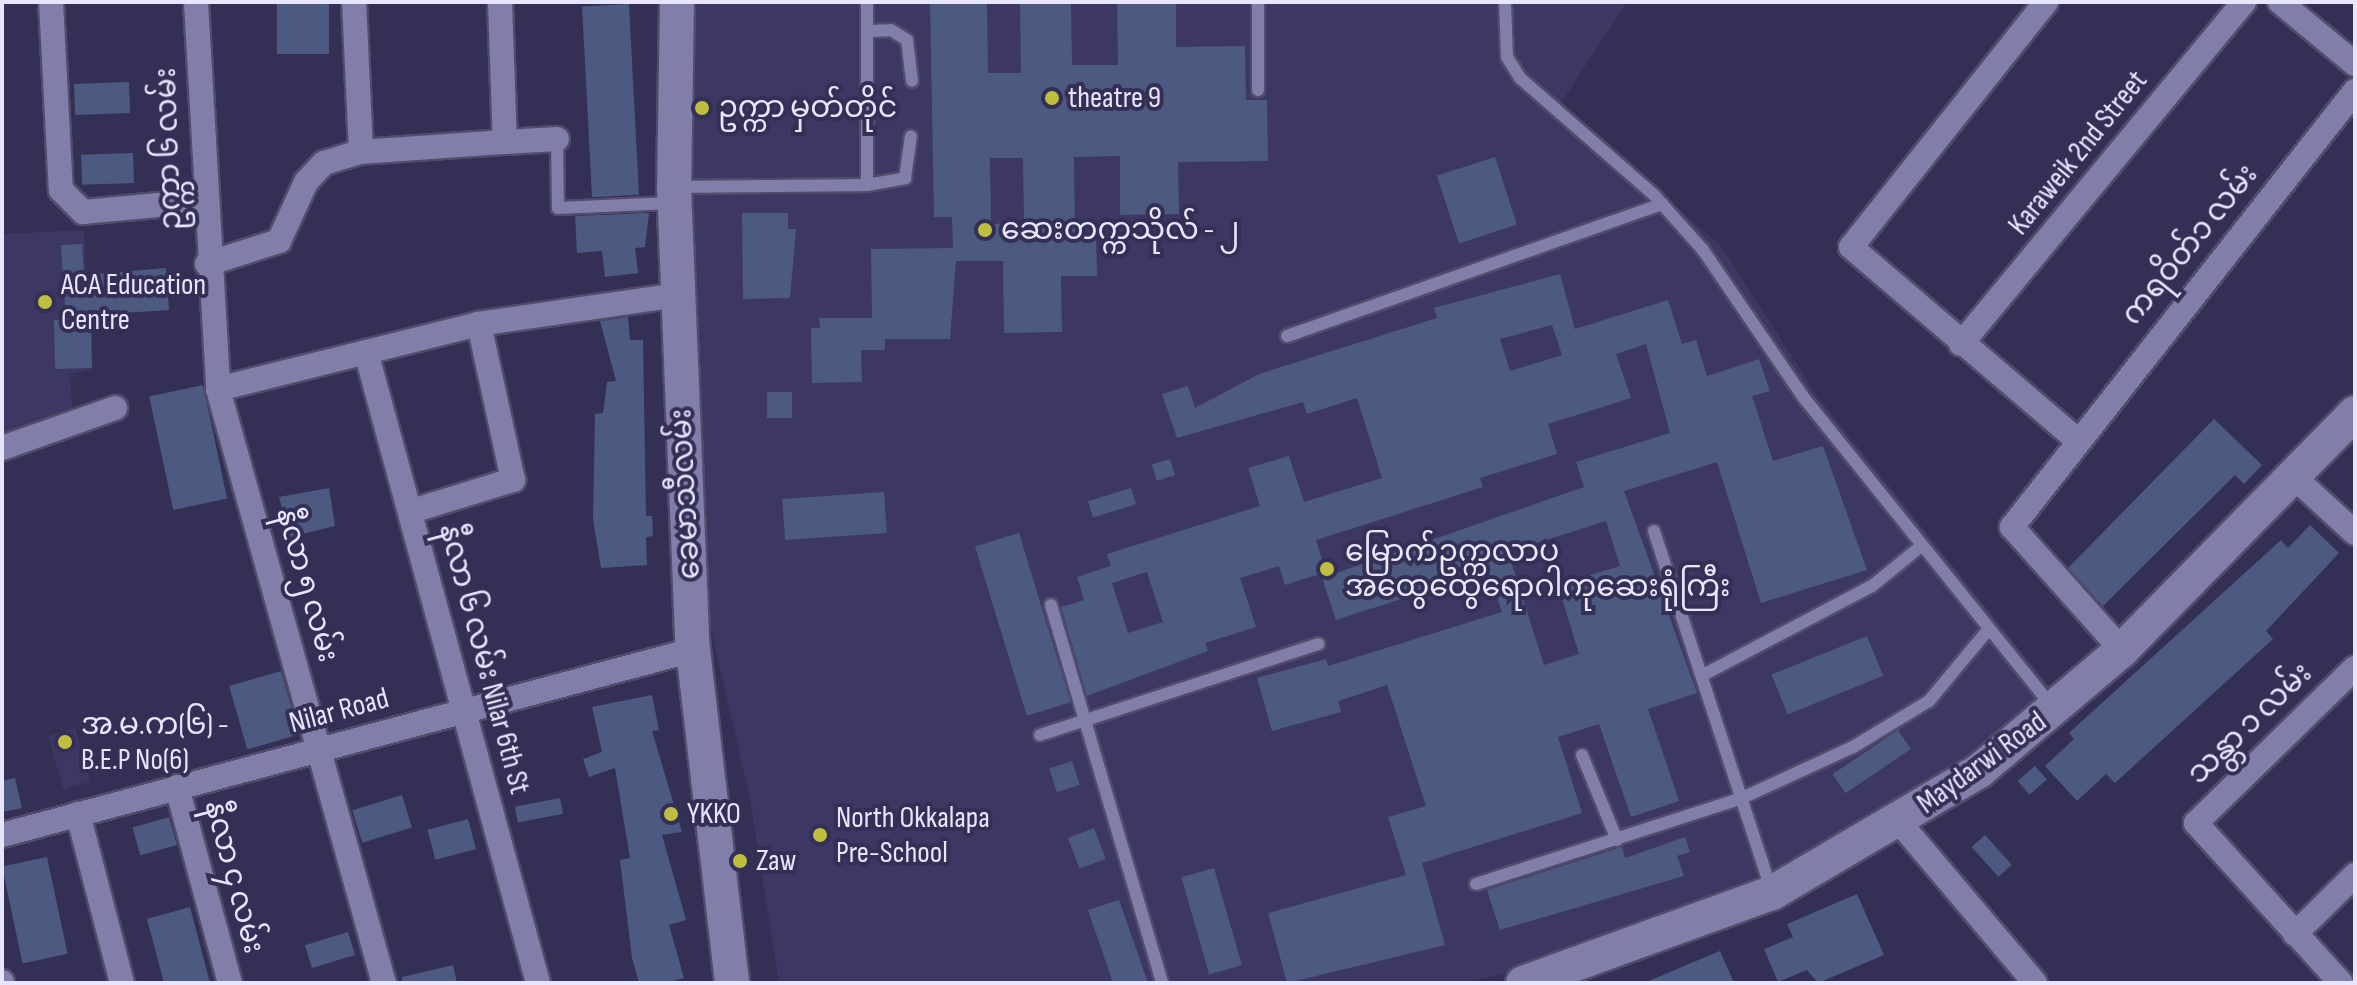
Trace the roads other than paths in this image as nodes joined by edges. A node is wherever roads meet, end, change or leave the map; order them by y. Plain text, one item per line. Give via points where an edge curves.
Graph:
1 (51, 2) edge
2 (196, 2) edge
3 (354, 2) edge
4 (500, 2) edge
5 (677, 2) edge
6 (867, 2) edge
7 (1258, 2) edge
8 (1505, 2) edge
9 (2046, 2) edge
10 (2244, 2) edge
11 (2280, 2) edge
12 (867, 31) junction
13 (2355, 64) edge
14 (912, 81) dead end
15 (1258, 90) dead end
16 (2355, 91) edge
17 (911, 136) dead end
18 (557, 139) joint
19 (505, 142) junction
20 (361, 152) junction
21 (867, 185) junction
22 (674, 194) junction
23 (202, 201) junction
24 (1662, 204) junction
25 (207, 264) junction
26 (677, 295) junction
27 (479, 324) junction
28 (1287, 336) dead end
29 (1961, 344) junction
30 (366, 352) junction
31 (218, 389) junction
32 (115, 408) dead end
33 (2355, 413) edge
34 (2076, 439) junction
35 (2, 448) edge
36 (2295, 478) junction
37 (412, 511) junction
38 (1654, 531) dead end
39 (2355, 533) edge
40 (1920, 547) junction
41 (1051, 605) dead end
42 (1988, 630) junction
43 (1319, 644) dead end
44 (693, 650) junction
45 (2122, 650) junction
46 (2355, 668) edge
47 (1703, 675) junction
48 (464, 710) junction
49 (2055, 710) junction
50 (1084, 721) junction
51 (1040, 735) dead end
52 (320, 749) junction
53 (1582, 755) dead end
54 (177, 787) junction
55 (1742, 798) junction
56 (78, 814) junction
57 (1900, 823) junction
58 (2, 835) edge
59 (1617, 840) junction
60 (2355, 875) edge
61 (1476, 884) dead end
62 (1772, 893) junction
63 (2295, 934) junction
64 (1588, 974) edge
65 (122, 983) edge
66 (230, 983) edge
67 (384, 983) edge
68 (538, 983) edge
69 (732, 983) edge
70 (1162, 983) edge
71 (1523, 983) edge
72 (2035, 983) edge
73 (2341, 983) edge

1 - 23 street via 61,190 83,212
2 - 23 street, ဥက္ကာ ၆ လမ်း
3 - 20 street
4 - 19 street
5 - 22 street, ခေမာသီလမ်း
6 - 12 lane
7 - 15 lane
8 - 24 lane via 1507,57 1520,78
9 - 29 street via 1851,243
10 - 29 street, Karaweik 2nd Street
11 - 13 street
12 - 14 lane via 891,30 907,40
12 - 21 lane
16 - 34 street, ကရဝိတ်၁ လမ်း
17 - 21 lane via 905,178
18 - 19 street
18 - 22 lane via 558,208
19 - 20 street
20 - 25 street via 313,170 279,241
21 - 22 lane
22 - 26 street, ခေမာသီလမ်း
23 - 25 street, ဥက္ကာ ၆ လမ်း
24 - 28 lane
24 - 40 lane
25 - 31 street, ဥက္ကာ ၆ လမ်း
26 - 27 street
26 - 44 street, ခေမာသီလမ်း
27 - 30 street
27 - 37 street via 513,480
29 - 34 street
30 - 31 street
30 - 37 street, နီလာ ၆ လမ်း Nilar 6th St
31 - 52 street, နီလာ ၅ လမ်း
32 - 35 street
33 - 36 street, Maydarwi Road
34 - 45 street, ကရဝိတ်၁ လမ်း via 2012,527
36 - 39 street
36 - 45 street, Maydarwi Road
37 - 48 street, နီလာ ၆ လမ်း Nilar 6th St
38 - 47 lane
40 - 42 lane
40 - 47 lane via 1872,586
41 - 50 lane
42 - 49 lane
42 - 55 lane via 1910,715
43 - 50 lane
44 - 48 street, Nilar Road
44 - 69 street, ခေမာသီလမ်း
45 - 49 street, Maydarwi Road
46 - 63 street, သန္တာ ၁ လမ်း via 2199,817 2197,829
47 - 55 lane
48 - 52 street, Nilar Road
48 - 68 street, နီလာ ၆ လမ်း Nilar 6th St
49 - 57 street, Maydarwi Road
50 - 51 lane
50 - 70 lane
52 - 54 street, Nilar Road
52 - 67 street, နီလာ ၅ လမ်း
53 - 59 lane
54 - 56 street, Nilar Road
54 - 66 street, နီလာ ၄ လမ်း
55 - 59 lane
55 - 62 lane
56 - 58 street, Nilar Road
56 - 65 street
57 - 62 street, Maydarwi Road
57 - 72 street
59 - 61 lane
60 - 63 street
62 - 64 street, Maydarwi Road
63 - 73 street
64 - 71 street, Maydarwi Road

